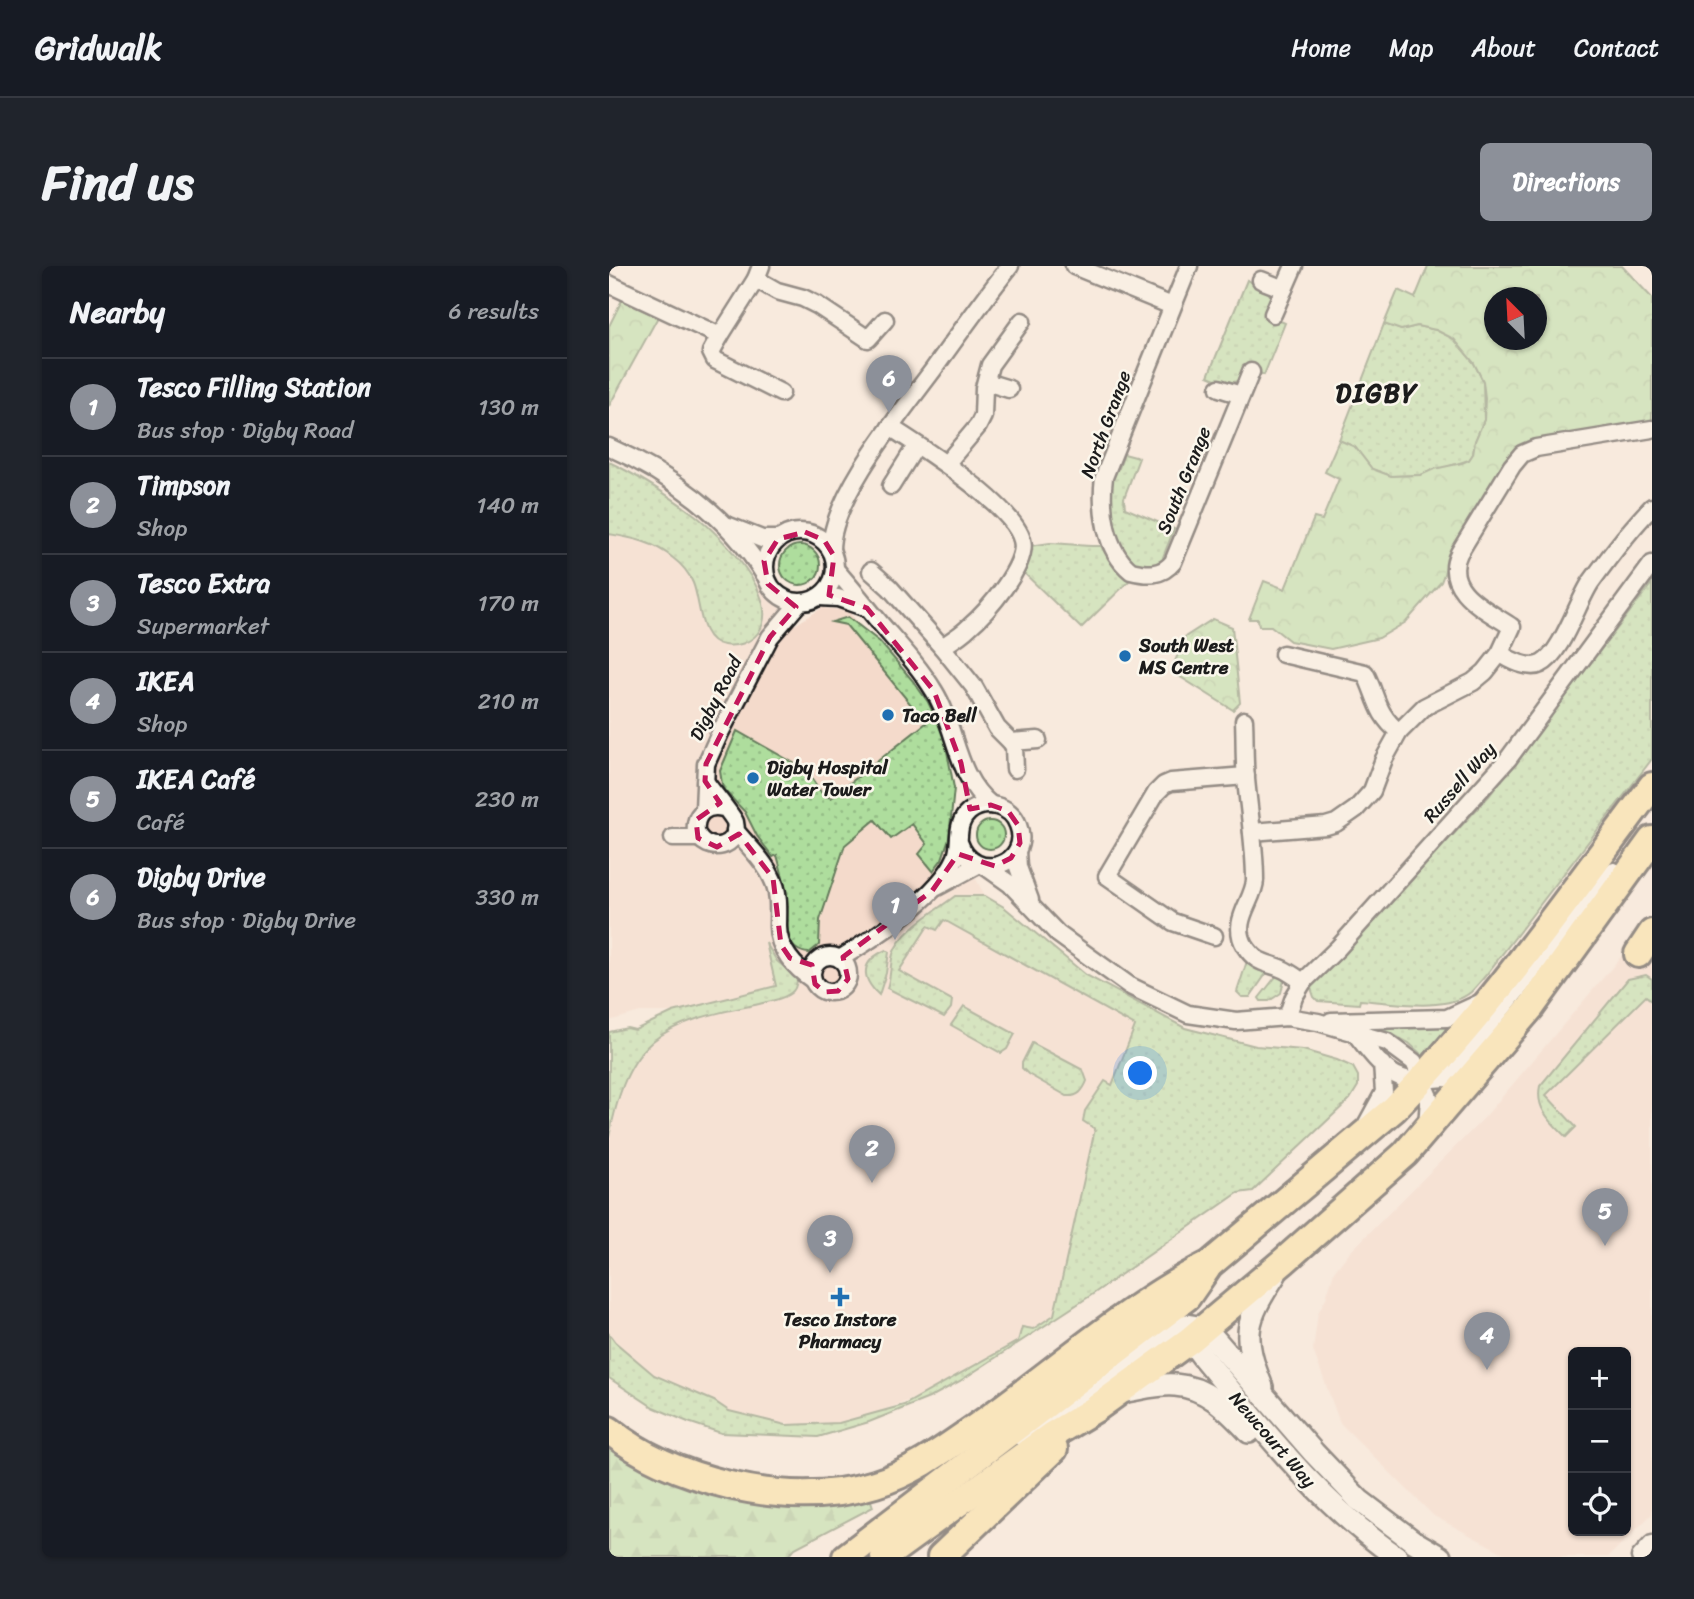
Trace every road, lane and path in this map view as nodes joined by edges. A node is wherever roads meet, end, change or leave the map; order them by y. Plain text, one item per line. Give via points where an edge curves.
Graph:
1 (1010, 266) edge
2 (1074, 266) edge
3 (1189, 266) edge
4 (1294, 266) edge
5 (759, 273) edge
6 (1261, 280) dead end
7 (609, 284) edge
8 (1284, 289) junction
9 (1172, 306) junction
10 (1273, 314) dead end
11 (885, 320) dead end
12 (1022, 321) dead end
13 (720, 335) junction
14 (1251, 372) dead end
15 (986, 382) junction
16 (1219, 388) dead end
17 (1009, 389) dead end
18 (781, 393) dead end
19 (1241, 395) junction
20 (890, 427) junction
21 (1652, 429) edge
22 (916, 446) junction
23 (609, 447) edge
24 (946, 464) junction
25 (891, 486) dead end
26 (842, 503) junction
27 (1652, 507) edge
28 (727, 525) junction
29 (805, 532) junction
30 (778, 539) junction
31 (831, 550) junction
32 (1652, 564) edge
33 (835, 569) junction
34 (871, 571) dead end
35 (1155, 573) joint
36 (765, 576) junction
37 (776, 594) junction
38 (819, 597) junction
39 (799, 603) junction
40 (867, 608) junction
41 (770, 637) junction
42 (942, 647) junction
43 (1500, 653) junction
44 (1283, 654) dead end
45 (1244, 720) dead end
46 (1399, 732) junction
47 (1038, 740) dead end
48 (1011, 742) junction
49 (961, 763) junction
50 (1015, 769) dead end
51 (1246, 776) junction
52 (705, 781) junction
53 (1652, 786) edge
54 (991, 805) junction
55 (723, 808) junction
56 (704, 809) junction
57 (962, 820) junction
58 (735, 830) junction
59 (1252, 832) junction
60 (1652, 838) edge
61 (959, 842) junction
62 (725, 845) junction
63 (1017, 851) junction
64 (753, 852) junction
65 (982, 866) junction
66 (935, 888) junction
67 (1034, 909) junction
68 (1214, 936) dead end
69 (844, 963) junction
70 (814, 972) junction
71 (1303, 982) junction
72 (1492, 998) junction
73 (1287, 1017) junction
74 (1318, 1021) junction
75 (1353, 1031) junction
76 (1382, 1064) junction
77 (1422, 1080) junction
78 (1427, 1128) junction
79 (1358, 1140) junction
80 (1284, 1261) junction
81 (1210, 1264) junction
82 (1187, 1297) junction
83 (1194, 1331) junction
84 (1117, 1393) junction
85 (1268, 1401) junction
86 (1095, 1409) junction
87 (609, 1430) edge
88 (1312, 1485) junction
89 (929, 1495) junction
90 (1652, 1544) edge
91 (846, 1557) edge
92 (884, 1557) edge
93 (941, 1557) edge
94 (1397, 1557) edge
95 (1440, 1557) edge
96 (1640, 1557) edge

1 - 20 street
2 - 9 street
3 - 9 street, North Grange
4 - 8 street
5 - 11 street via 777,291 817,305 868,339
5 - 13 street
6 - 8 street
7 - 13 street
8 - 10 street
9 - 35 street, North Grange via 1103,486 1106,527 1114,551 1131,571
12 - 15 street via 995,356
13 - 18 street via 711,352 715,360
14 - 19 street, South Grange
15 - 17 street
15 - 24 street via 978,426
16 - 19 street
19 - 35 street, South Grange via 1173,562
20 - 22 street
20 - 26 street
21 - 43 street via 1536,448 1517,459 1454,567 1455,580 1473,601 1512,626
22 - 24 street
22 - 25 street
23 - 28 street via 653,469
24 - 42 street via 1009,517 1023,541 1023,552 992,604
26 - 29 street
26 - 31 street via 831,534
27 - 43 street via 1590,584 1554,652 1541,664 1529,666
28 - 30 street
28 - 36 street
29 - 30 street
29 - 31 street via 817,536
30 - 36 street via 764,561
31 - 33 street
32 - 71 street, Russell Way via 1509,758
33 - 38 street via 832,583
33 - 40 street
34 - 42 street
36 - 37 street
37 - 39 street
37 - 41 street, Digby Road
38 - 39 street
38 - 40 street
39 - 41 street, Digby Road
40 - 49 street via 934,691
41 - 52 street, Digby Road via 706,764
42 - 48 street
43 - 46 street via 1480,677 1434,700
44 - 46 street via 1365,673 1381,714
45 - 51 street
46 - 59 street via 1372,791 1347,817 1326,826
47 - 48 street
48 - 50 street
49 - 54 street via 972,785
49 - 57 street via 968,811
51 - 59 street
51 - 68 street via 1164,785 1107,876 1173,922
52 - 55 street
52 - 56 street, Digby Road
53 - 72 main road
54 - 57 street via 978,807
54 - 63 street via 1008,811 1019,825
55 - 56 street
55 - 58 street via 731,814
56 - 62 street via 698,816 697,832 711,846
57 - 61 street
58 - 62 street
58 - 64 street
59 - 71 street via 1255,882 1243,911 1241,937 1258,960
60 - 77 street via 1626,857 1446,1078
60 - 78 main road via 1531,1007
61 - 65 street via 965,856
61 - 66 street via 956,856
62 - 64 street
63 - 65 street via 1004,863
63 - 67 street
64 - 70 street via 773,878 781,945 802,973
65 - 66 street
65 - 67 street via 1010,884
66 - 69 street via 871,940 860,957
67 - 73 street via 1058,934 1130,986 1188,1014 1236,1021
69 - 70 street via 827,956
69 - 70 street via 848,979 838,990 819,989
71 - 73 street, Russell Way
72 - 74 street via 1447,1018
72 - 77 main road
73 - 74 street
74 - 75 street
75 - 76 street
75 - 77 street via 1387,1042 1414,1062
76 - 77 street via 1401,1078
76 - 79 street via 1384,1092
77 - 78 street via 1429,1097
77 - 79 main road
78 - 80 main road via 1405,1154
79 - 81 main road
80 - 83 main road
80 - 85 street via 1251,1315 1253,1364
81 - 82 main road
81 - 87 main road via 1146,1301 935,1456 875,1484 798,1495 742,1488 673,1466
82 - 83 street
82 - 89 main road
83 - 84 main road
83 - 85 street, Newcourt Way
83 - 88 street, Newcourt Way via 1242,1405
83 - 89 street via 1169,1333 1065,1409
84 - 86 main road
84 - 88 street via 1173,1384 1196,1389 1215,1399 1267,1450
85 - 95 street, Newcourt Way via 1359,1500
86 - 92 main road
86 - 93 main road
88 - 94 street, Newcourt Way
89 - 91 main road
90 - 96 street

